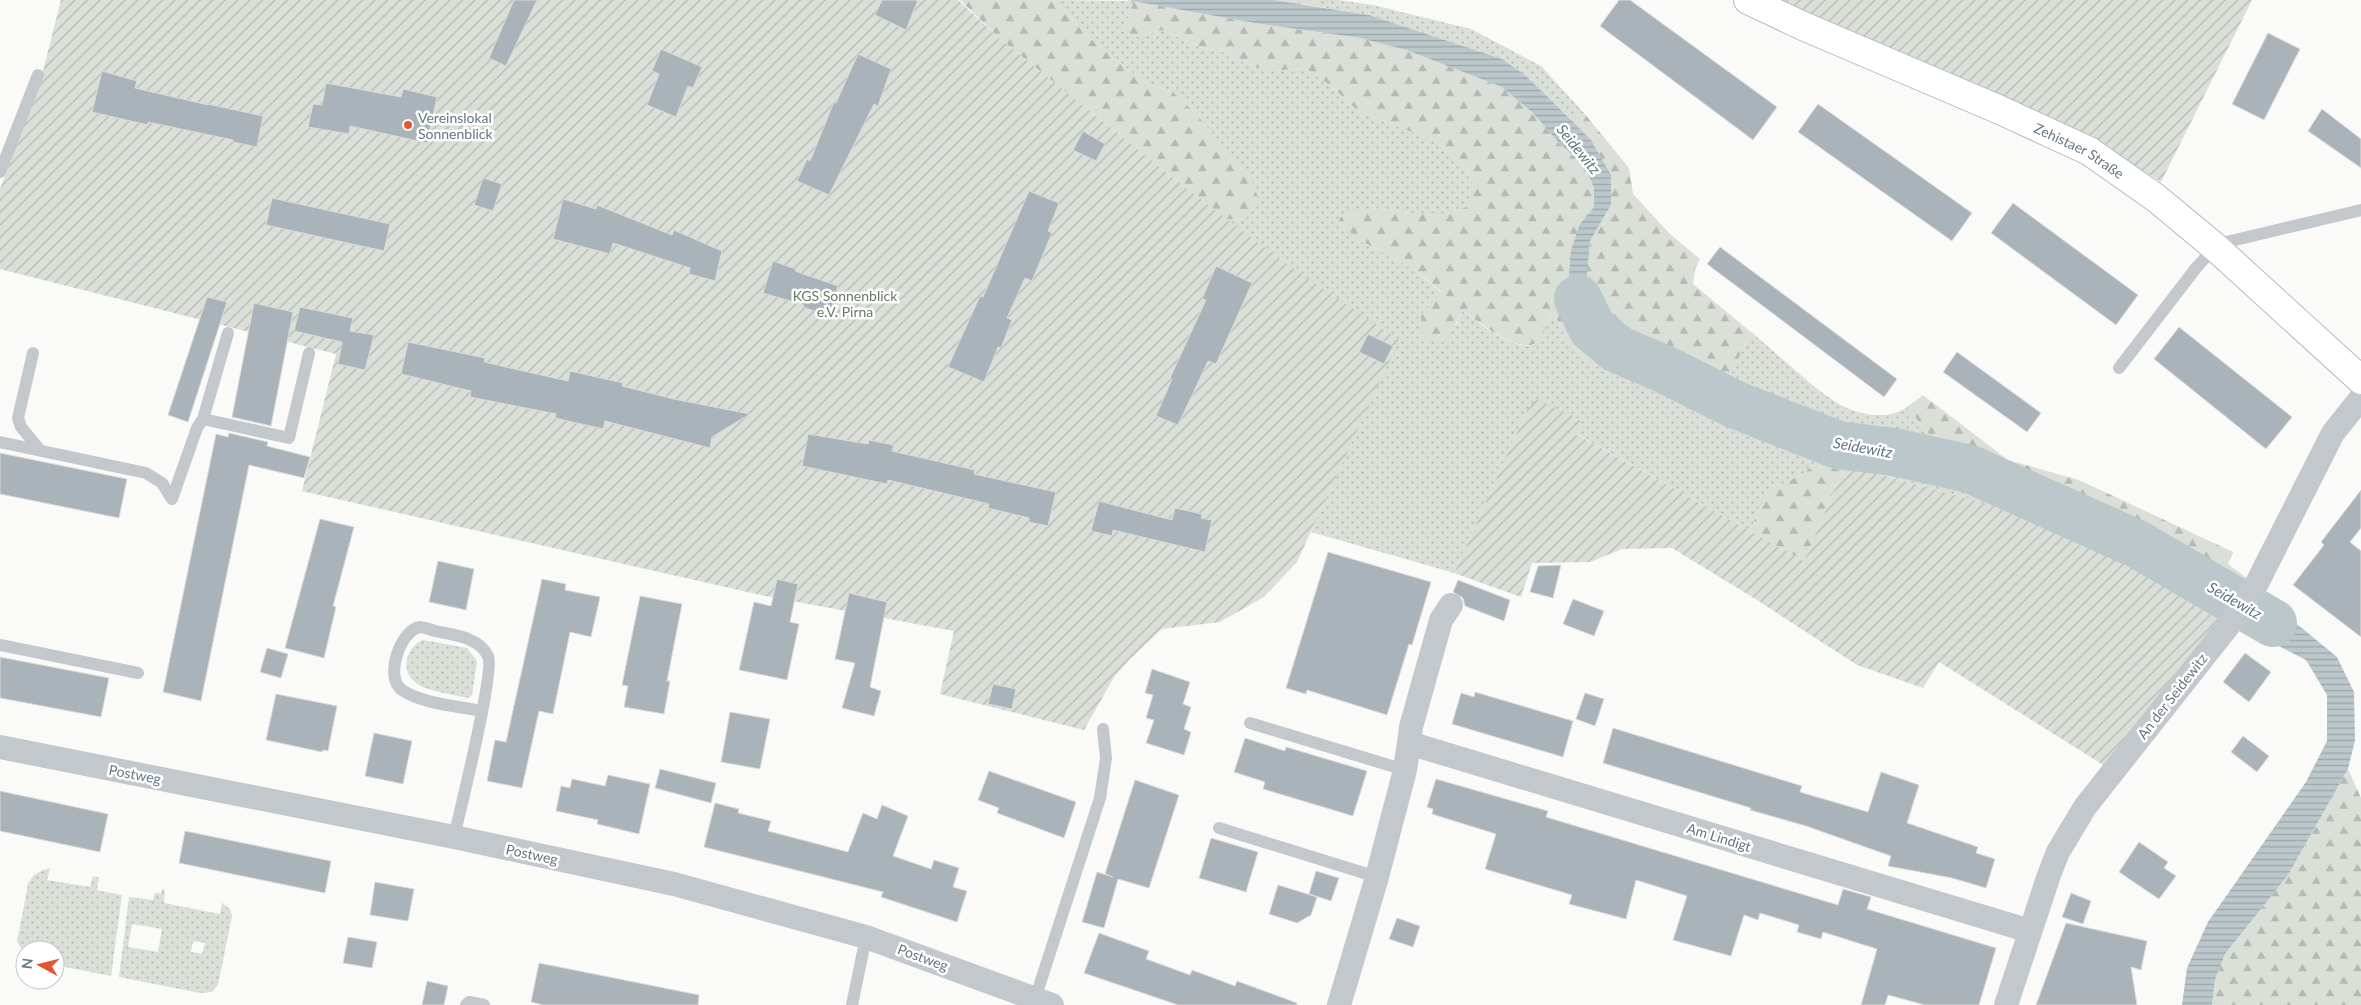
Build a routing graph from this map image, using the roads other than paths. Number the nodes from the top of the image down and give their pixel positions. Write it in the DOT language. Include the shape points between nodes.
graph roads {
  1 [pos="1748,0"];
  2 [pos="38,76"];
  3 [pos="0,172"];
  4 [pos="2361,210"];
  5 [pos="2214,247"];
  6 [pos="228,333"];
  7 [pos="33,353"];
  8 [pos="309,353"];
  9 [pos="2119,368"];
  10 [pos="2361,380"];
  11 [pos="2361,398"];
  12 [pos="203,419"];
  13 [pos="0,442"];
  14 [pos="40,450"];
  15 [pos="1451,605"];
  16 [pos="0,645"];
  17 [pos="138,674"];
  18 [pos="482,712"];
  19 [pos="1250,723"];
  20 [pos="1103,730"];
  21 [pos="1409,743"];
  22 [pos="0,747"];
  23 [pos="1405,770"];
  24 [pos="1219,828"];
  25 [pos="454,837"];
  26 [pos="1377,877"];
  27 [pos="2030,931"];
  28 [pos="866,937"];
  29 [pos="1044,1002"];
  30 [pos="466,1005"];
  31 [pos="484,1005"];
  32 [pos="852,1005"];
  33 [pos="1339,1005"];
  34 [pos="2006,1005"];
  1 -- 5 [label="main road, Zehistaer Straße" via="2089,151 2150,193"];
  2 -- 3 [label="lane"];
  4 -- 5 [label="lane" via="2251,235"];
  5 -- 9 [label="lane"];
  5 -- 10 [label="main road, Zehistaer Straße"];
  6 -- 12 [label="lane"];
  7 -- 14 [label="lane" via="18,418 21,427"];
  8 -- 12 [label="lane" via="289,438"];
  11 -- 27 [label="street, An der Seidewitz" via="2333,433 2256,584 2232,621 2085,807 2058,852"];
  12 -- 14 [label="lane" via="172,499 162,483 146,473"];
  13 -- 14 [label="lane"];
  15 -- 21 [label="street" via="1441,620"];
  16 -- 17 [label="lane"];
  18 -- 18 [label="lane" via="490,671 488,656 480,646 468,639 420,627 412,632 399,647 394,668 395,681 400,689 418,698"];
  18 -- 25 [label="lane"];
  19 -- 23 [label="lane"];
  20 -- 29 [label="lane" via="1106,758 1100,798"];
  21 -- 23 [label="street"];
  21 -- 27 [label="street, Am Lindigt"];
  22 -- 25 [label="street, Postweg"];
  23 -- 26 [label="street"];
  24 -- 26 [label="lane"];
  25 -- 28 [label="street, Postweg" via="674,884"];
  26 -- 33 [label="street"];
  27 -- 34 [label="street, An der Seidewitz"];
  28 -- 29 [label="street, Postweg"];
  28 -- 32 [label="lane"];
  30 -- 31 [label="lane" via="469,1002"];
}
